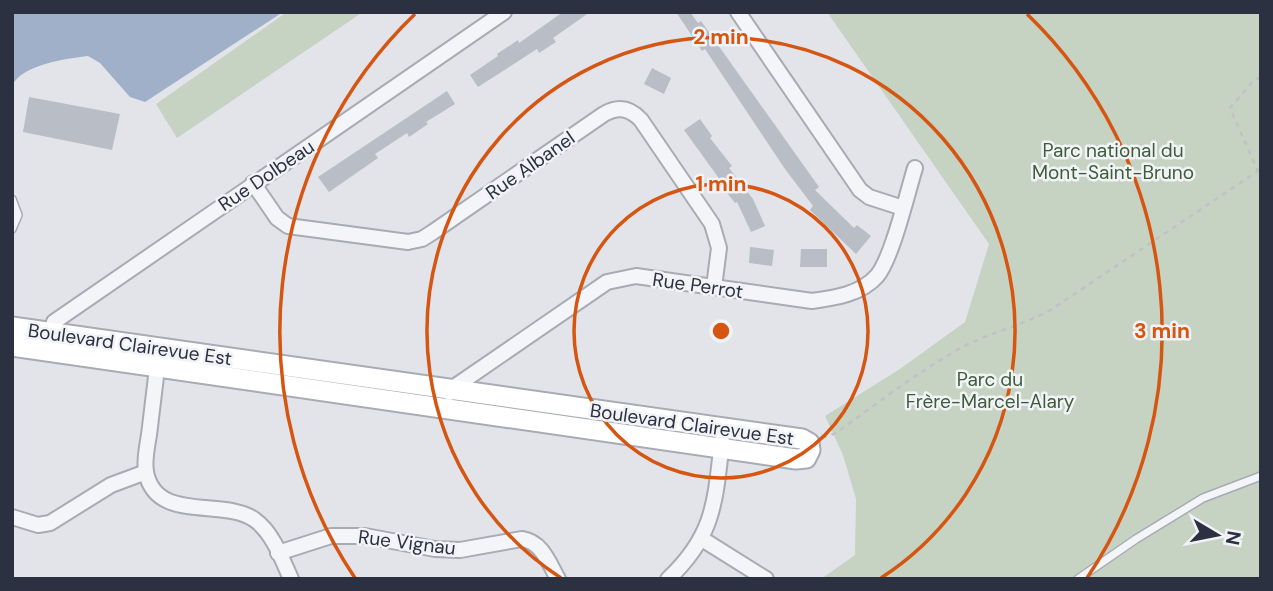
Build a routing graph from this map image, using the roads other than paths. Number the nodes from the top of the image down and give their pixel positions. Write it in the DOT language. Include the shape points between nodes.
graph roads {
  1 [pos="504,12"];
  2 [pos="738,12"];
  3 [pos="915,168"];
  4 [pos="253,183"];
  5 [pos="12,199"];
  6 [pos="903,208"];
  7 [pos="12,229"];
  8 [pos="714,287"];
  9 [pos="12,327"];
  10 [pos="49,342"];
  11 [pos="12,346"];
  12 [pos="159,358"];
  13 [pos="449,399"];
  14 [pos="722,439"];
  15 [pos="809,443"];
  16 [pos="146,472"];
  17 [pos="1261,476"];
  18 [pos="12,517"];
  19 [pos="702,540"];
  20 [pos="278,553"];
  21 [pos="292,579"];
  22 [pos="558,579"];
  23 [pos="668,579"];
  24 [pos="766,579"];
  25 [pos="1078,579"];
  1 -- 4 [label="street, Rue Dolbeau"];
  2 -- 6 [label="street" via="860,190"];
  3 -- 6 [label="street, Rue Perrot"];
  4 -- 8 [label="street, Rue Albanel" via="288,226 413,242 605,113 624,109 641,120 712,224 719,248"];
  4 -- 10 [label="street, Rue Dolbeau" via="54,322"];
  5 -- 7 [label="lane" via="18,215"];
  6 -- 8 [label="street, Rue Perrot" via="876,276 838,298 812,301"];
  8 -- 13 [label="street, Rue Perrot" via="636,276 607,282"];
  9 -- 10 [label="street, Boulevard Clairevue Est"];
  10 -- 11 [label="street, Boulevard Clairevue Est"];
  10 -- 12 [label="street, Boulevard Clairevue Est"];
  12 -- 13 [label="street, Boulevard Clairevue Est"];
  12 -- 16 [label="street"];
  13 -- 14 [label="street, Boulevard Clairevue Est"];
  14 -- 15 [label="street, Boulevard Clairevue Est" via="802,460 809,453"];
  14 -- 19 [label="street" via="712,512"];
  16 -- 18 [label="street" via="111,485 50,523 38,525"];
  16 -- 20 [label="street" via="153,489 169,502 250,517 265,529"];
  17 -- 25 [label="lane" via="1203,498"];
  19 -- 23 [label="street"];
  19 -- 24 [label="street"];
  20 -- 21 [label="street"];
  20 -- 22 [label="street, Rue Vignau" via="331,536 365,536 435,550 522,539 540,547"];
}
